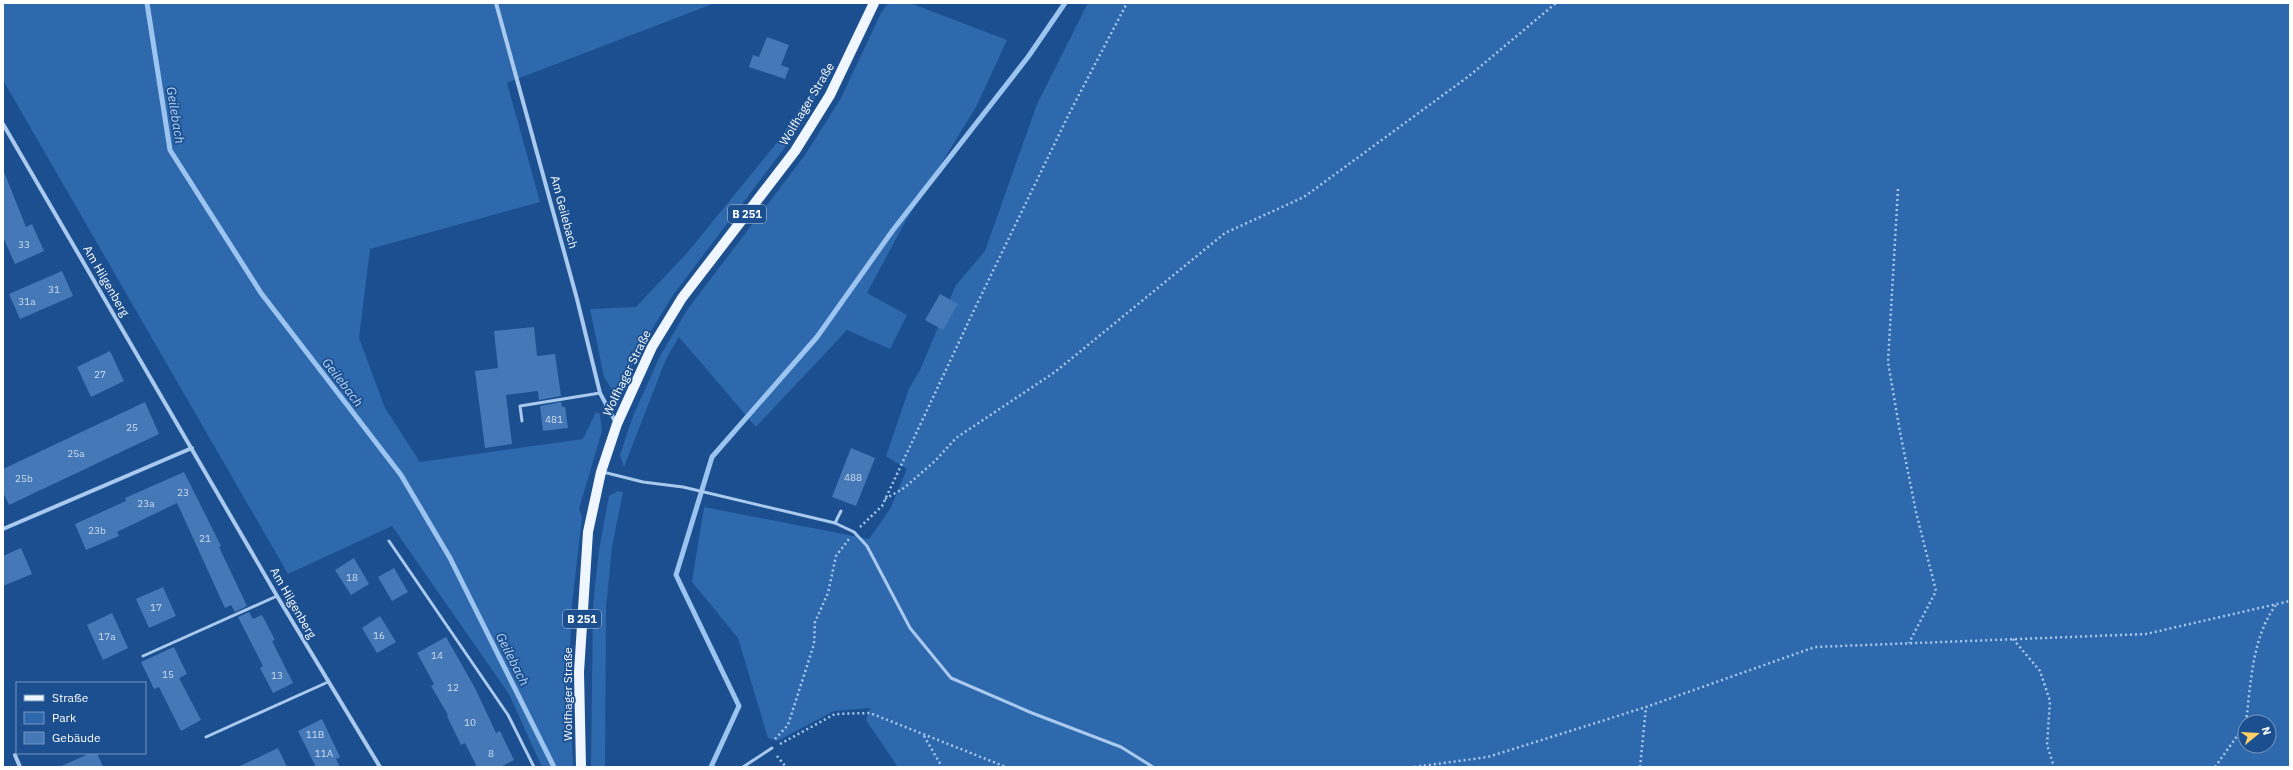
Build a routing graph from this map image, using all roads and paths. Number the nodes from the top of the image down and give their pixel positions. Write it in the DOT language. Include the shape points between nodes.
graph roads {
  1 [pos="496,3"];
  2 [pos="874,3"];
  3 [pos="1127,3"];
  4 [pos="1556,3"];
  5 [pos="3,124"];
  6 [pos="1898,189"];
  7 [pos="600,393"];
  8 [pos="522,421"];
  9 [pos="617,424"];
  10 [pos="192,448"];
  11 [pos="601,472"];
  12 [pos="884,500"];
  13 [pos="842,511"];
  14 [pos="835,524"];
  15 [pos="3,529"];
  16 [pos="854,532"];
  17 [pos="389,540"];
  18 [pos="277,596"];
  19 [pos="2290,601"];
  20 [pos="2276,604"];
  21 [pos="2013,639"];
  22 [pos="1909,643"];
  23 [pos="143,656"];
  24 [pos="328,682"];
  25 [pos="1646,707"];
  26 [pos="2247,714"];
  27 [pos="924,736"];
  28 [pos="206,737"];
  29 [pos="2237,737"];
  30 [pos="772,748"];
  31 [pos="15,755"];
  32 [pos="20,767"];
  33 [pos="380,767"];
  34 [pos="534,767"];
  35 [pos="581,767"];
  36 [pos="743,767"];
  37 [pos="786,767"];
  38 [pos="942,767"];
  39 [pos="1006,767"];
  40 [pos="1153,767"];
  41 [pos="1414,767"];
  42 [pos="1640,767"];
  43 [pos="2054,767"];
  44 [pos="2215,767"];
  1 -- 7 [label="street, Am Geilebach"];
  2 -- 9 [label="main road, Wolfhager Straße / B 251" via="830,95 795,151 682,298 652,347"];
  3 -- 12 [label="path" via="1038,179"];
  4 -- 12 [label="path" via="1469,76 1304,197 1225,233 1055,372 956,438 935,461 904,488"];
  5 -- 10 [label="street, Am Hilgenberg"];
  6 -- 22 [label="path" via="1888,362 1914,505 1936,591"];
  7 -- 8 [label="lane" via="520,406"];
  7 -- 9 [label="street, Am Geilebach"];
  9 -- 11 [label="main road, Wolfhager Straße / B 251"];
  10 -- 15 [label="street"];
  10 -- 18 [label="street, Am Hilgenberg"];
  11 -- 14 [label="lane" via="643,482 683,487"];
  11 -- 35 [label="main road, Wolfhager Straße / B 251" via="588,532 579,672"];
  12 -- 16 [label="path" via="882,506"];
  13 -- 14 [label="lane"];
  14 -- 16 [label="lane"];
  16 -- 30 [label="path" via="836,556 828,593 815,622 814,644 788,725 776,736"];
  16 -- 40 [label="lane" via="867,546 910,628 951,678 1121,747"];
  17 -- 34 [label="lane" via="508,715"];
  18 -- 23 [label="lane"];
  18 -- 24 [label="street, Am Hilgenberg"];
  19 -- 20 [label="path"];
  20 -- 21 [label="path" via="2146,634"];
  20 -- 26 [label="path" via="2266,617 2254,662"];
  21 -- 22 [label="path"];
  21 -- 43 [label="path" via="2040,671 2043,679 2050,701 2047,745"];
  22 -- 25 [label="path" via="1815,647"];
  24 -- 28 [label="lane"];
  24 -- 33 [label="street, Am Hilgenberg"];
  25 -- 41 [label="path" via="1488,757"];
  25 -- 42 [label="path"];
  27 -- 30 [label="path" via="870,713 835,714"];
  27 -- 38 [label="path"];
  27 -- 39 [label="path"];
  29 -- 44 [label="path"];
  30 -- 36 [label="lane"];
  30 -- 37 [label="path"];
  31 -- 32 [label="street"];
}
